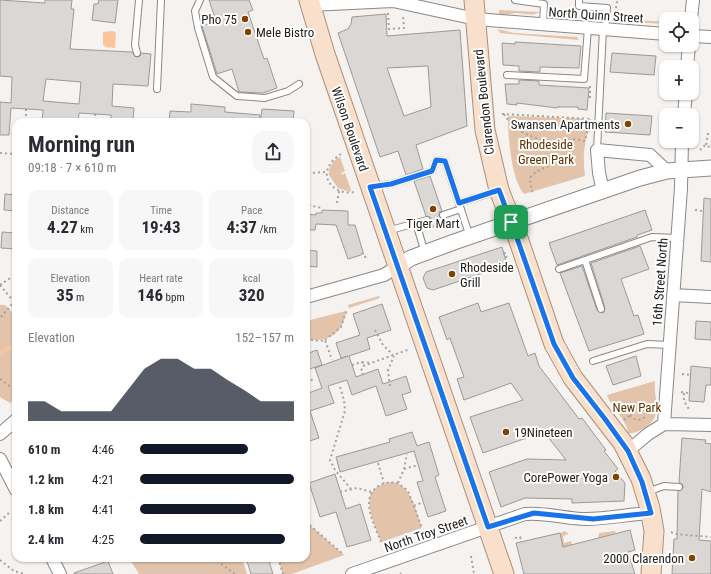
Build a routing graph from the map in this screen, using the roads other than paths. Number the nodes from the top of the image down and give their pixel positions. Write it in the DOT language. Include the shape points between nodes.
graph roads {
  1 [pos="139,0"];
  2 [pos="161,0"];
  3 [pos="200,0"];
  4 [pos="474,0"];
  5 [pos="515,0"];
  6 [pos="579,0"];
  7 [pos="693,0"];
  8 [pos="309,2"];
  9 [pos="389,4"];
  10 [pos="692,12"];
  11 [pos="476,19"];
  12 [pos="543,25"];
  13 [pos="588,28"];
  14 [pos="604,29"];
  15 [pos="659,33"];
  16 [pos="699,36"];
  17 [pos="711,37"];
  18 [pos="137,53"];
  19 [pos="507,75"];
  20 [pos="299,84"];
  21 [pos="156,89"];
  22 [pos="682,148"];
  23 [pos="597,150"];
  24 [pos="711,168"];
  25 [pos="682,169"];
  26 [pos="667,171"];
  27 [pos="362,189"];
  28 [pos="499,190"];
  29 [pos="603,191"];
  30 [pos="460,206"];
  31 [pos="443,214"];
  32 [pos="427,220"];
  33 [pos="511,222"];
  34 [pos="416,223"];
  35 [pos="386,232"];
  36 [pos="470,237"];
  37 [pos="677,238"];
  38 [pos="425,253"];
  39 [pos="585,260"];
  40 [pos="398,266"];
  41 [pos="559,269"];
  42 [pos="673,295"];
  43 [pos="310,296"];
  44 [pos="711,297"];
  45 [pos="601,309"];
  46 [pos="670,346"];
  47 [pos="593,361"];
  48 [pos="12,424"];
  49 [pos="664,424"];
  50 [pos="711,425"];
  51 [pos="0,434"];
  52 [pos="628,451"];
  53 [pos="0,459"];
  54 [pos="12,482"];
  55 [pos="679,487"];
  56 [pos="646,493"];
  57 [pos="651,513"];
  58 [pos="488,527"];
  59 [pos="54,562"];
  60 [pos="60,574"];
  61 [pos="352,574"];
  62 [pos="504,574"];
  63 [pos="651,574"];
  1 -- 18 [label="lane" via="135,45"];
  2 -- 21 [label="lane"];
  3 -- 20 [label="lane" via="196,11 198,28 213,77 237,96 265,98 288,91"];
  4 -- 11 [label="main road, Clarendon Boulevard"];
  5 -- 12 [label="lane" via="544,4"];
  6 -- 14 [label="lane" via="579,6 607,8"];
  7 -- 10 [label="street"];
  8 -- 9 [label="street, North Quinn Street"];
  8 -- 27 [label="main road, Wilson Boulevard"];
  9 -- 11 [label="street, North Quinn Street"];
  11 -- 12 [label="street, North Quinn Street"];
  11 -- 28 [label="main road, Clarendon Boulevard" via="485,130"];
  12 -- 13 [label="street, North Quinn Street"];
  13 -- 14 [label="street, North Quinn Street"];
  13 -- 19 [label="lane" via="584,79"];
  14 -- 15 [label="street, North Quinn Street"];
  14 -- 23 [label="lane"];
  16 -- 17 [label="street"];
  22 -- 25 [label="street, 16th Street North"];
  23 -- 26 [label="street" via="650,156"];
  23 -- 29 [label="street"];
  24 -- 25 [label="street"];
  25 -- 26 [label="street"];
  25 -- 37 [label="street, 16th Street North"];
  26 -- 29 [label="street"];
  27 -- 30 [label="lane" via="391,184 432,171 436,160 445,161"];
  27 -- 35 [label="main road, Wilson Boulevard"];
  28 -- 30 [label="lane"];
  28 -- 33 [label="main road, Clarendon Boulevard"];
  29 -- 33 [label="street"];
  30 -- 31 [label="lane"];
  30 -- 36 [label="lane"];
  32 -- 34 [label="lane"];
  33 -- 36 [label="street"];
  33 -- 52 [label="main road, Clarendon Boulevard" via="546,324 564,364"];
  34 -- 35 [label="lane"];
  34 -- 38 [label="lane"];
  35 -- 40 [label="main road, Wilson Boulevard"];
  36 -- 38 [label="street"];
  37 -- 39 [label="lane" via="652,237"];
  37 -- 42 [label="street, 16th Street North"];
  38 -- 40 [label="street"];
  39 -- 41 [label="lane"];
  39 -- 45 [label="lane"];
  40 -- 43 [label="street" via="384,275"];
  40 -- 58 [label="main road, Wilson Boulevard"];
  42 -- 44 [label="street"];
  42 -- 46 [label="street, 16th Street North"];
  46 -- 47 [label="lane" via="648,344"];
  46 -- 49 [label="street, 16th Street North"];
  48 -- 51 [label="street"];
  49 -- 50 [label="street"];
  49 -- 52 [label="street"];
  52 -- 56 [label="main road, Clarendon Boulevard"];
  53 -- 54 [label="street"];
  55 -- 56 [label="lane" via="664,486"];
  56 -- 57 [label="main road, Clarendon Boulevard"];
  57 -- 58 [label="street, North Troy Street" via="593,519 534,513"];
  57 -- 63 [label="main road, Clarendon Boulevard" via="654,536"];
  58 -- 61 [label="street, North Troy Street"];
  58 -- 62 [label="main road, Wilson Boulevard"];
  59 -- 60 [label="street"];
}
